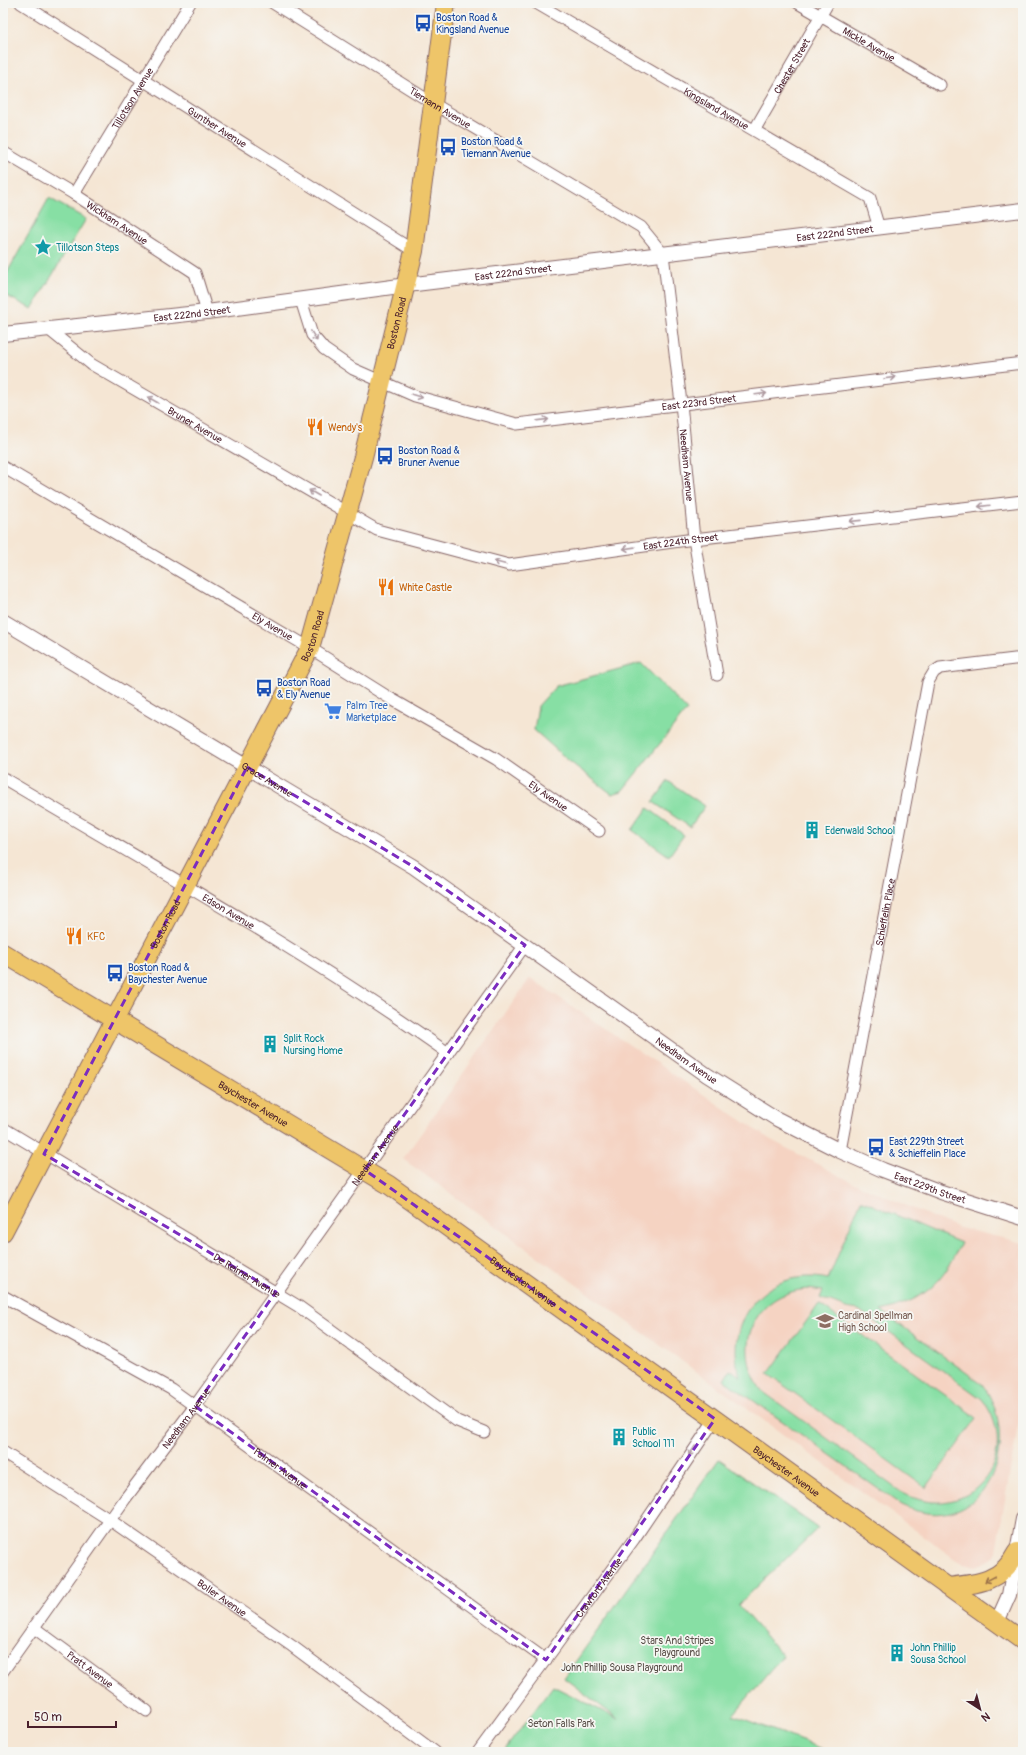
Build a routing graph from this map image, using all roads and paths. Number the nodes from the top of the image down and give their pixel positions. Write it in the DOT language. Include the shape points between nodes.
graph roads {
  1 [pos="21,3"];
  2 [pos="190,3"];
  3 [pos="273,3"];
  4 [pos="446,3"];
  5 [pos="536,3"];
  6 [pos="798,3"];
  7 [pos="828,3"];
  8 [pos="820,16"];
  9 [pos="143,80"];
  10 [pos="940,85"];
  11 [pos="434,104"];
  12 [pos="754,129"];
  13 [pos="3,152"];
  14 [pos="74,194"];
  15 [pos="1022,210"];
  16 [pos="879,228"];
  17 [pos="414,251"];
  18 [pos="663,254"];
  19 [pos="407,285"];
  20 [pos="301,300"];
  21 [pos="207,312"];
  22 [pos="48,329"];
  23 [pos="3,334"];
  24 [pos="1023,363"];
  25 [pos="381,381"];
  26 [pos="681,403"];
  27 [pos="3,467"];
  28 [pos="1023,501"];
  29 [pos="347,513"];
  30 [pos="694,539"];
  31 [pos="3,621"];
  32 [pos="310,648"];
  33 [pos="1023,658"];
  34 [pos="717,675"];
  35 [pos="247,767"];
  36 [pos="3,778"];
  37 [pos="599,831"];
  38 [pos="184,886"];
  39 [pos="525,946"];
  40 [pos="3,953"];
  41 [pos="113,1020"];
  42 [pos="448,1053"];
  43 [pos="3,1128"];
  44 [pos="840,1152"];
  45 [pos="44,1154"];
  46 [pos="364,1170"];
  47 [pos="1023,1218"];
  48 [pos="3,1232"];
  49 [pos="276,1292"];
  50 [pos="3,1296"];
  51 [pos="195,1406"];
  52 [pos="715,1419"];
  53 [pos="484,1432"];
  54 [pos="3,1452"];
  55 [pos="1023,1519"];
  56 [pos="110,1520"];
  57 [pos="1017,1552"];
  58 [pos="947,1587"];
  59 [pos="997,1622"];
  60 [pos="33,1627"];
  61 [pos="1023,1641"];
  62 [pos="546,1660"];
  63 [pos="3,1671"];
  64 [pos="148,1711"];
  65 [pos="435,1752"];
  66 [pos="478,1752"];
  1 -- 9 [label="street, Gunther Avenue"];
  2 -- 9 [label="street, Tillotson Avenue"];
  3 -- 11 [label="street, Tiemann Avenue"];
  4 -- 11 [label="main road, Boston Road"];
  5 -- 12 [label="street, Kingsland Avenue"];
  6 -- 8 [label="street, Mickle Avenue"];
  7 -- 8 [label="street, Chester Street"];
  8 -- 10 [label="street, Mickle Avenue"];
  8 -- 12 [label="street, Chester Street"];
  9 -- 14 [label="street, Tillotson Avenue"];
  9 -- 17 [label="street, Gunther Avenue"];
  11 -- 17 [label="main road, Boston Road"];
  11 -- 18 [label="street, Tiemann Avenue" via="641,227"];
  12 -- 16 [label="street, Kingsland Avenue" via="870,198"];
  13 -- 14 [label="street, Wickham Avenue"];
  14 -- 21 [label="street, Wickham Avenue" via="195,273"];
  15 -- 16 [label="street, East 222nd Street"];
  16 -- 18 [label="street, East 222nd Street"];
  17 -- 19 [label="main road, Boston Road"];
  18 -- 19 [label="street, East 222nd Street"];
  18 -- 26 [label="street, Needham Avenue"];
  19 -- 20 [label="street, East 222nd Street"];
  19 -- 25 [label="main road, Boston Road"];
  20 -- 21 [label="street, East 222nd Street"];
  20 -- 25 [label="street, one-way" via="312,335 324,350 353,369"];
  21 -- 22 [label="street, East 222nd Street"];
  22 -- 23 [label="street, East 222nd Street"];
  29 -- 22 [label="street, Bruner Avenue, one-way" via="91,364"];
  26 -- 24 [label="street, East 223rd Street, one-way"];
  25 -- 26 [label="street, East 223rd Street, one-way" via="415,396 517,424"];
  25 -- 29 [label="main road, Boston Road"];
  26 -- 30 [label="street, Needham Avenue"];
  27 -- 32 [label="street, Ely Avenue"];
  28 -- 30 [label="street, East 224th Street, one-way"];
  30 -- 29 [label="street, East 224th Street, one-way" via="509,565 377,530"];
  29 -- 32 [label="main road, Boston Road"];
  30 -- 34 [label="street, Needham Avenue"];
  31 -- 35 [label="street, Grace Avenue"];
  32 -- 35 [label="main road, Boston Road"];
  32 -- 37 [label="street, Ely Avenue" via="388,697 496,759"];
  33 -- 44 [label="street, Schieffelin Place" via="946,667 936,670 928,682"];
  35 -- 38 [label="main road, Boston Road"];
  35 -- 39 [label="street, Grace Avenue" via="414,867"];
  36 -- 38 [label="street, Edson Avenue"];
  38 -- 41 [label="main road, Boston Road"];
  38 -- 42 [label="street, Edson Avenue" via="398,1017"];
  39 -- 42 [label="street, Needham Avenue"];
  39 -- 44 [label="street, Needham Avenue" via="726,1088"];
  40 -- 41 [label="main road, Baychester Avenue"];
  41 -- 45 [label="main road, Boston Road"];
  41 -- 46 [label="main road, Baychester Avenue"];
  42 -- 46 [label="street, Needham Avenue"];
  43 -- 45 [label="street, De Reimer Avenue"];
  44 -- 47 [label="street, East 229th Street" via="940,1192"];
  45 -- 48 [label="main road, Boston Road"];
  45 -- 49 [label="street, De Reimer Avenue"];
  46 -- 49 [label="street, Needham Avenue"];
  46 -- 52 [label="main road, Baychester Avenue" via="389,1185"];
  49 -- 51 [label="street, Needham Avenue"];
  49 -- 53 [label="street, De Reimer Avenue" via="456,1421"];
  50 -- 51 [label="street, Palmer Avenue" via="171,1389"];
  51 -- 56 [label="street, Needham Avenue"];
  51 -- 62 [label="street, Palmer Avenue"];
  52 -- 58 [label="main road, Baychester Avenue"];
  52 -- 62 [label="street, Crawford Avenue, one-way" via="644,1524"];
  54 -- 56 [label="street, Boller Avenue"];
  55 -- 57 [label="street"];
  56 -- 60 [label="street, Needham Avenue"];
  56 -- 65 [label="street, Boller Avenue" via="292,1646"];
  57 -- 58 [label="main road, one-way" via="1002,1571 987,1581"];
  57 -- 59 [label="street" via="1007,1600"];
  58 -- 59 [label="main road, Baychester Avenue"];
  59 -- 61 [label="main road, Baychester Avenue"];
  60 -- 63 [label="street, Needham Avenue"];
  60 -- 64 [label="street, Pratt Avenue"];
  62 -- 66 [label="street, Crawford Avenue"];
}
